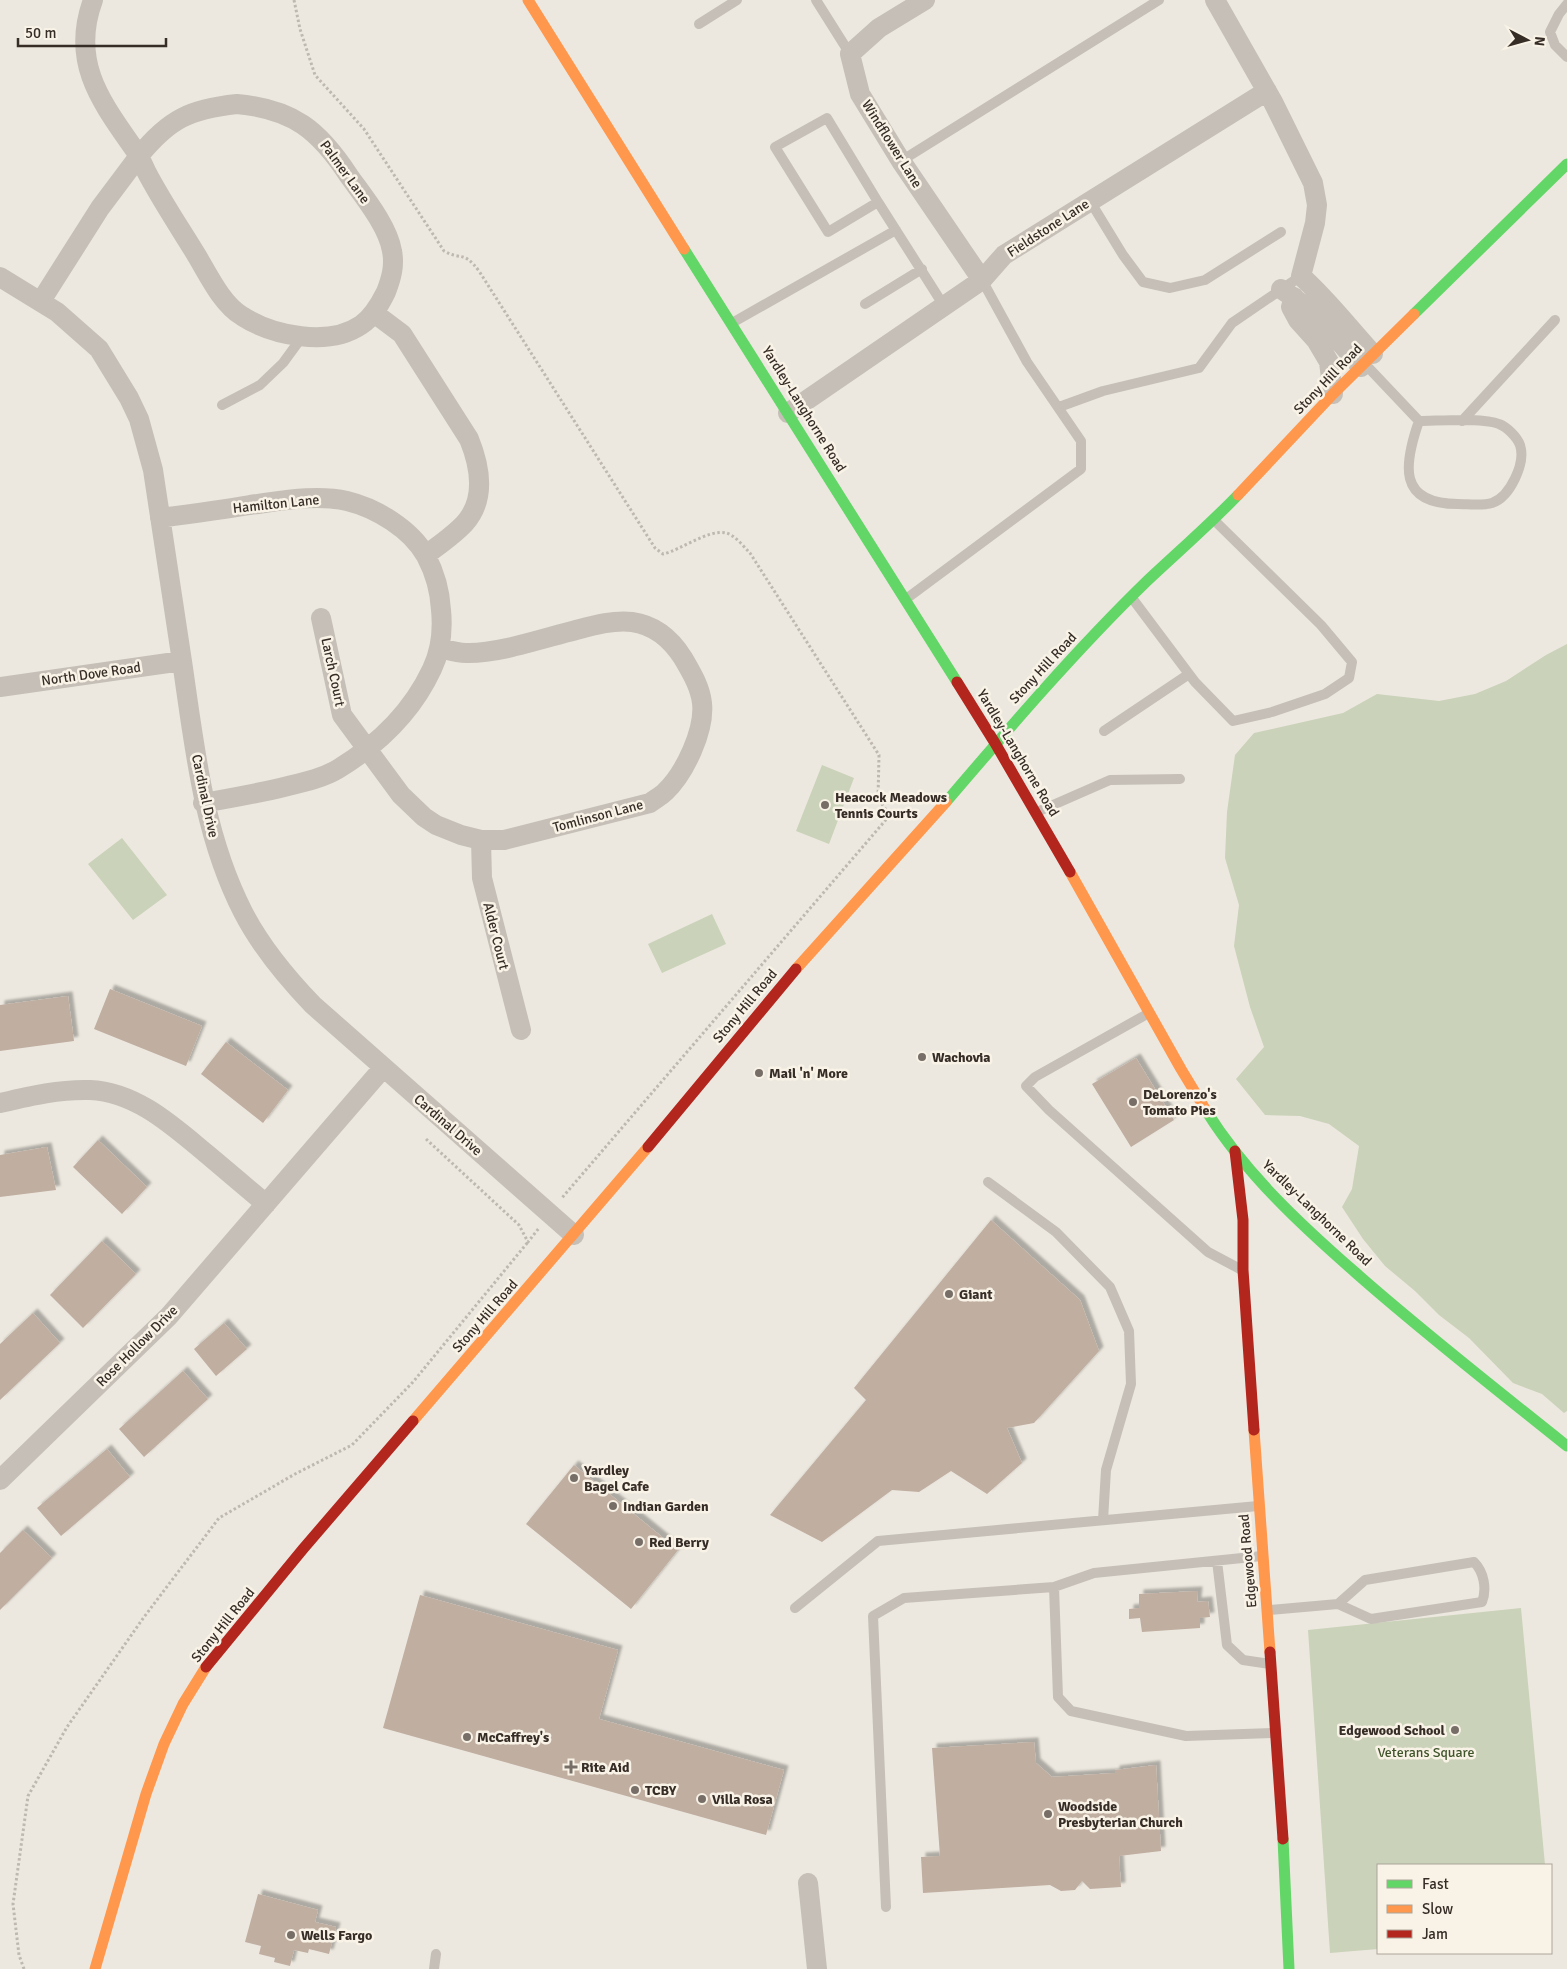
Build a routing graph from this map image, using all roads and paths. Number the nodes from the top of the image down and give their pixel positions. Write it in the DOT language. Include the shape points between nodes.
graph roads {
  1 [pos="93,0"];
  2 [pos="294,0"];
  3 [pos="528,0"];
  4 [pos="737,0"];
  5 [pos="816,0"];
  6 [pos="925,0"];
  7 [pos="1159,0"];
  8 [pos="1215,0"];
  9 [pos="1567,4"];
  10 [pos="698,24"];
  11 [pos="850,54"];
  12 [pos="1567,57"];
  13 [pos="1267,91"];
  14 [pos="139,156"];
  15 [pos="901,161"];
  16 [pos="1567,164"];
  17 [pos="1090,201"];
  18 [pos="878,202"];
  19 [pos="896,230"];
  20 [pos="1281,232"];
  21 [pos="922,270"];
  22 [pos="1301,276"];
  23 [pos="0,277"];
  24 [pos="982,280"];
  25 [pos="1288,293"];
  26 [pos="41,301"];
  27 [pos="865,304"];
  28 [pos="944,306"];
  29 [pos="374,313"];
  30 [pos="1555,320"];
  31 [pos="732,324"];
  32 [pos="302,337"];
  33 [pos="1366,362"];
  34 [pos="1333,394"];
  35 [pos="222,405"];
  36 [pos="1058,407"];
  37 [pos="788,413"];
  38 [pos="1419,420"];
  39 [pos="1462,421"];
  40 [pos="160,518"];
  41 [pos="1214,520"];
  42 [pos="426,555"];
  43 [pos="1131,598"];
  44 [pos="906,599"];
  45 [pos="321,618"];
  46 [pos="440,648"];
  47 [pos="182,661"];
  48 [pos="1189,674"];
  49 [pos="0,687"];
  50 [pos="1104,731"];
  51 [pos="995,743"];
  52 [pos="366,750"];
  53 [pos="1180,779"];
  54 [pos="204,803"];
  55 [pos="1036,812"];
  56 [pos="481,840"];
  57 [pos="1149,1013"];
  58 [pos="521,1030"];
  59 [pos="383,1068"];
  60 [pos="0,1103"];
  61 [pos="426,1139"];
  62 [pos="1235,1152"];
  63 [pos="988,1182"];
  64 [pos="266,1204"];
  65 [pos="550,1214"];
  66 [pos="574,1235"];
  67 [pos="528,1242"];
  68 [pos="1243,1270"];
  69 [pos="1567,1446"];
  70 [pos="0,1480"];
  71 [pos="1259,1506"];
  72 [pos="1103,1520"];
  73 [pos="1263,1556"];
  74 [pos="1217,1561"];
  75 [pos="1054,1588"];
  76 [pos="1338,1604"];
  77 [pos="795,1608"];
  78 [pos="1268,1610"];
  79 [pos="1270,1664"];
  80 [pos="1276,1733"];
  81 [pos="808,1883"];
  82 [pos="886,1907"];
  83 [pos="436,1954"];
  84 [pos="24,1969"];
  85 [pos="95,1969"];
  86 [pos="434,1969"];
  87 [pos="817,1969"];
  88 [pos="1288,1969"];
  1 -- 14 [label="street" via="83,40 85,57 108,110"];
  2 -- 65 [label="path" via="315,76 364,129 444,251 471,261 655,548 663,554 672,552 713,534 727,533 737,539 750,553 879,755 878,799 890,815"];
  3 -- 31 [label="street, Yardley-Langhorne Road"];
  4 -- 10 [label="lane"];
  5 -- 11 [label="lane"];
  6 -- 11 [label="street" via="879,28"];
  7 -- 15 [label="lane"];
  8 -- 13 [label="street"];
  9 -- 12 [label="lane" via="1550,32 1555,45"];
  11 -- 15 [label="street, Windflower Lane" via="860,94"];
  13 -- 17 [label="street, Fieldstone Lane"];
  13 -- 22 [label="street" via="1312,183 1317,205"];
  14 -- 26 [label="street, Palmer Lane" via="100,208"];
  14 -- 29 [label="street, Palmer Lane" via="174,122 192,112 211,107 257,106 282,113 303,124 340,162 390,241 392,274"];
  14 -- 32 [label="street, Palmer Lane" via="222,296 240,316 276,331"];
  15 -- 24 [label="street, Windflower Lane"];
  16 -- 33 [label="street, Stony Hill Road"];
  17 -- 20 [label="lane" via="1144,282 1170,288 1205,280"];
  17 -- 24 [label="street, Fieldstone Lane" via="1004,255"];
  18 -- 18 [label="lane" via="827,118 775,147 828,232"];
  18 -- 19 [label="lane"];
  19 -- 21 [label="lane"];
  19 -- 31 [label="lane"];
  21 -- 27 [label="lane"];
  21 -- 28 [label="lane"];
  22 -- 25 [label="lane"];
  22 -- 33 [label="street" via="1323,296 1339,317"];
  23 -- 26 [label="street, Cardinal Drive"];
  24 -- 28 [label="street, Fieldstone Lane"];
  24 -- 36 [label="lane" via="1027,362"];
  25 -- 33 [label="street"];
  25 -- 34 [label="street" via="1298,320 1316,340 1329,362"];
  25 -- 36 [label="lane" via="1232,323 1198,368"];
  26 -- 40 [label="street, Cardinal Drive" via="99,349 129,398 147,444"];
  28 -- 37 [label="street, Fieldstone Lane"];
  29 -- 32 [label="street, Palmer Lane" via="363,324 346,332"];
  29 -- 42 [label="street" via="402,334 469,439 476,456 480,475 478,496 466,521"];
  30 -- 39 [label="lane"];
  31 -- 37 [label="street, Yardley-Langhorne Road"];
  32 -- 35 [label="lane" via="283,363 260,385"];
  33 -- 34 [label="street, Stony Hill Road"];
  33 -- 38 [label="lane"];
  34 -- 41 [label="street, Stony Hill Road"];
  36 -- 44 [label="lane" via="1081,441 1081,469"];
  37 -- 44 [label="street, Yardley-Langhorne Road"];
  38 -- 39 [label="lane"];
  38 -- 39 [label="lane" via="1409,452 1414,488 1431,501 1441,504 1491,504 1508,492 1520,463 1520,445 1509,430 1498,423"];
  40 -- 42 [label="street, Hamilton Lane" via="275,502 337,499 375,511 391,521"];
  40 -- 47 [label="street, Cardinal Drive"];
  41 -- 43 [label="street, Stony Hill Road"];
  41 -- 48 [label="lane" via="1321,625 1352,662 1349,678 1325,694 1233,721"];
  42 -- 46 [label="street, Hamilton Lane" via="440,597"];
  43 -- 48 [label="lane"];
  43 -- 51 [label="street, Stony Hill Road" via="1030,702"];
  44 -- 51 [label="street, Yardley-Langhorne Road"];
  45 -- 52 [label="street, Larch Court" via="342,714"];
  46 -- 52 [label="street, Hamilton Lane" via="413,702 398,722"];
  46 -- 56 [label="street, Tomlinson Lane" via="464,653 485,652 605,623 634,623 651,628 678,650 697,684 702,703 700,726 687,762 665,792 650,803 504,840"];
  47 -- 49 [label="street, North Dove Road"];
  47 -- 54 [label="street, Cardinal Drive"];
  48 -- 50 [label="lane"];
  51 -- 55 [label="street, Yardley-Langhorne Road"];
  51 -- 66 [label="street, Stony Hill Road" via="938,812 743,1031"];
  52 -- 54 [label="street, Hamilton Lane" via="337,770 311,780"];
  52 -- 56 [label="street, Tomlinson Lane" via="401,796 424,817 436,825"];
  53 -- 55 [label="lane" via="1110,780"];
  54 -- 59 [label="street, Cardinal Drive" via="222,866 259,940 313,1005"];
  55 -- 57 [label="street, Yardley-Langhorne Road"];
  56 -- 58 [label="street, Alder Court" via="482,878"];
  57 -- 62 [label="street, Yardley-Langhorne Road"];
  57 -- 68 [label="lane" via="1026,1086 1208,1252"];
  59 -- 64 [label="street, Rose Hollow Drive"];
  59 -- 65 [label="street, Cardinal Drive"];
  60 -- 64 [label="street" via="55,1091 92,1090 116,1095 171,1124"];
  61 -- 67 [label="path" via="519,1225"];
  62 -- 68 [label="street, Edgewood Road" via="1243,1220"];
  62 -- 69 [label="street, Yardley-Langhorne Road" via="1323,1244"];
  63 -- 72 [label="lane" via="1056,1232 1110,1286 1129,1331 1131,1384 1106,1470"];
  64 -- 70 [label="street, Rose Hollow Drive" via="169,1316"];
  65 -- 66 [label="street, Cardinal Drive"];
  65 -- 67 [label="path"];
  66 -- 85 [label="street, Stony Hill Road" via="206,1667 164,1744 132,1839"];
  67 -- 84 [label="path" via="413,1382 352,1445 219,1518 67,1727 28,1796 13,1904 19,1955"];
  68 -- 71 [label="street, Edgewood Road"];
  71 -- 72 [label="lane"];
  71 -- 73 [label="street, Edgewood Road"];
  72 -- 77 [label="lane" via="878,1541"];
  73 -- 74 [label="lane"];
  73 -- 78 [label="street, Edgewood Road"];
  74 -- 75 [label="lane" via="1094,1573"];
  74 -- 79 [label="lane" via="1227,1645 1244,1660"];
  75 -- 80 [label="lane" via="1058,1697 1071,1711 1186,1736"];
  75 -- 82 [label="lane" via="904,1598 873,1616"];
  76 -- 76 [label="lane" via="1365,1580 1474,1562 1481,1568 1485,1593 1482,1602 1371,1619"];
  76 -- 78 [label="lane"];
  78 -- 79 [label="street, Edgewood Road"];
  79 -- 80 [label="street, Edgewood Road"];
  80 -- 88 [label="street, Edgewood Road"];
  81 -- 87 [label="street"];
  83 -- 86 [label="lane"];
}
